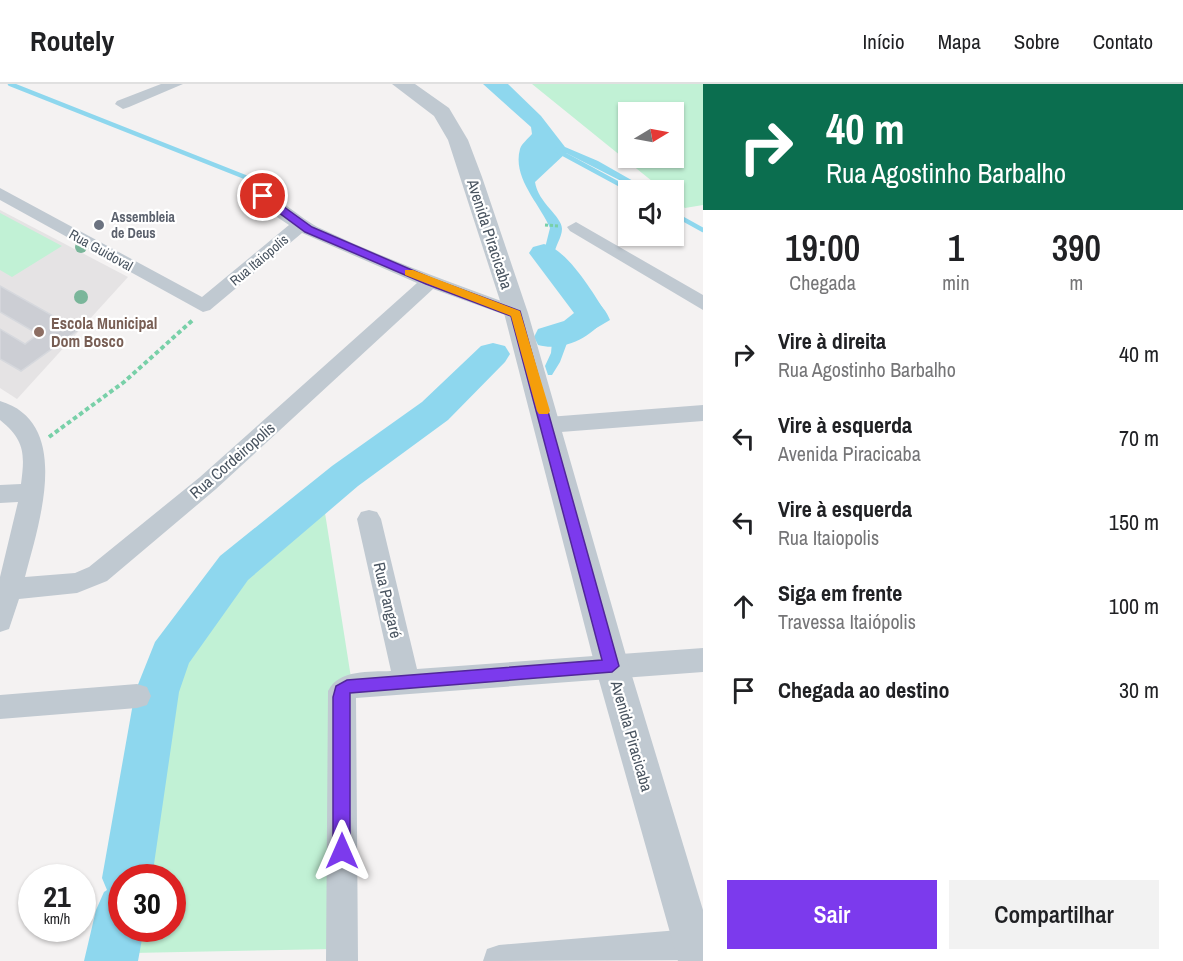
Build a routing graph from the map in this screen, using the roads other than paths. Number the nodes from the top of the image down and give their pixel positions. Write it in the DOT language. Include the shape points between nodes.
graph roads {
  1 [pos="175,84"];
  2 [pos="402,84"];
  3 [pos="123,104"];
  4 [pos="247,189"];
  5 [pos="0,193"];
  6 [pos="301,224"];
  7 [pos="576,227"];
  8 [pos="430,282"];
  9 [pos="703,304"];
  10 [pos="203,306"];
  11 [pos="516,314"];
  12 [pos="0,409"];
  13 [pos="703,413"];
  14 [pos="548,425"];
  15 [pos="31,492"];
  16 [pos="0,494"];
  17 [pos="369,519"];
  18 [pos="10,589"];
  19 [pos="0,621"];
  20 [pos="703,660"];
  21 [pos="612,666"];
  22 [pos="407,682"];
  23 [pos="137,696"];
  24 [pos="0,708"];
  25 [pos="698,950"];
  26 [pos="342,961"];
  27 [pos="499,961"];
  1 -- 3 [label="street"];
  2 -- 11 [label="street, Avenida Piracicaba" via="442,112 458,140"];
  4 -- 6 [label="street"];
  5 -- 10 [label="street, Rua Guidoval"];
  6 -- 8 [label="street, Rua Itaiopolis"];
  6 -- 10 [label="street, Rua Itaiopolis"];
  7 -- 9 [label="street"];
  8 -- 11 [label="street, Rua Itaiopolis"];
  8 -- 18 [label="street, Rua Cordeiropolis" via="208,483 98,574 77,583"];
  11 -- 14 [label="street, Avenida Piracicaba"];
  12 -- 15 [label="street" via="22,427 33,447"];
  13 -- 14 [label="street"];
  14 -- 21 [label="street, Avenida Piracicaba"];
  15 -- 16 [label="street"];
  15 -- 18 [label="street"];
  17 -- 22 [label="street, Rua Pangaré"];
  18 -- 19 [label="street"];
  20 -- 21 [label="street"];
  21 -- 22 [label="street"];
  21 -- 25 [label="street, Avenida Piracicaba"];
  22 -- 26 [label="street" via="347,687 340,697"];
  23 -- 24 [label="street"];
  25 -- 27 [label="street"];
}
